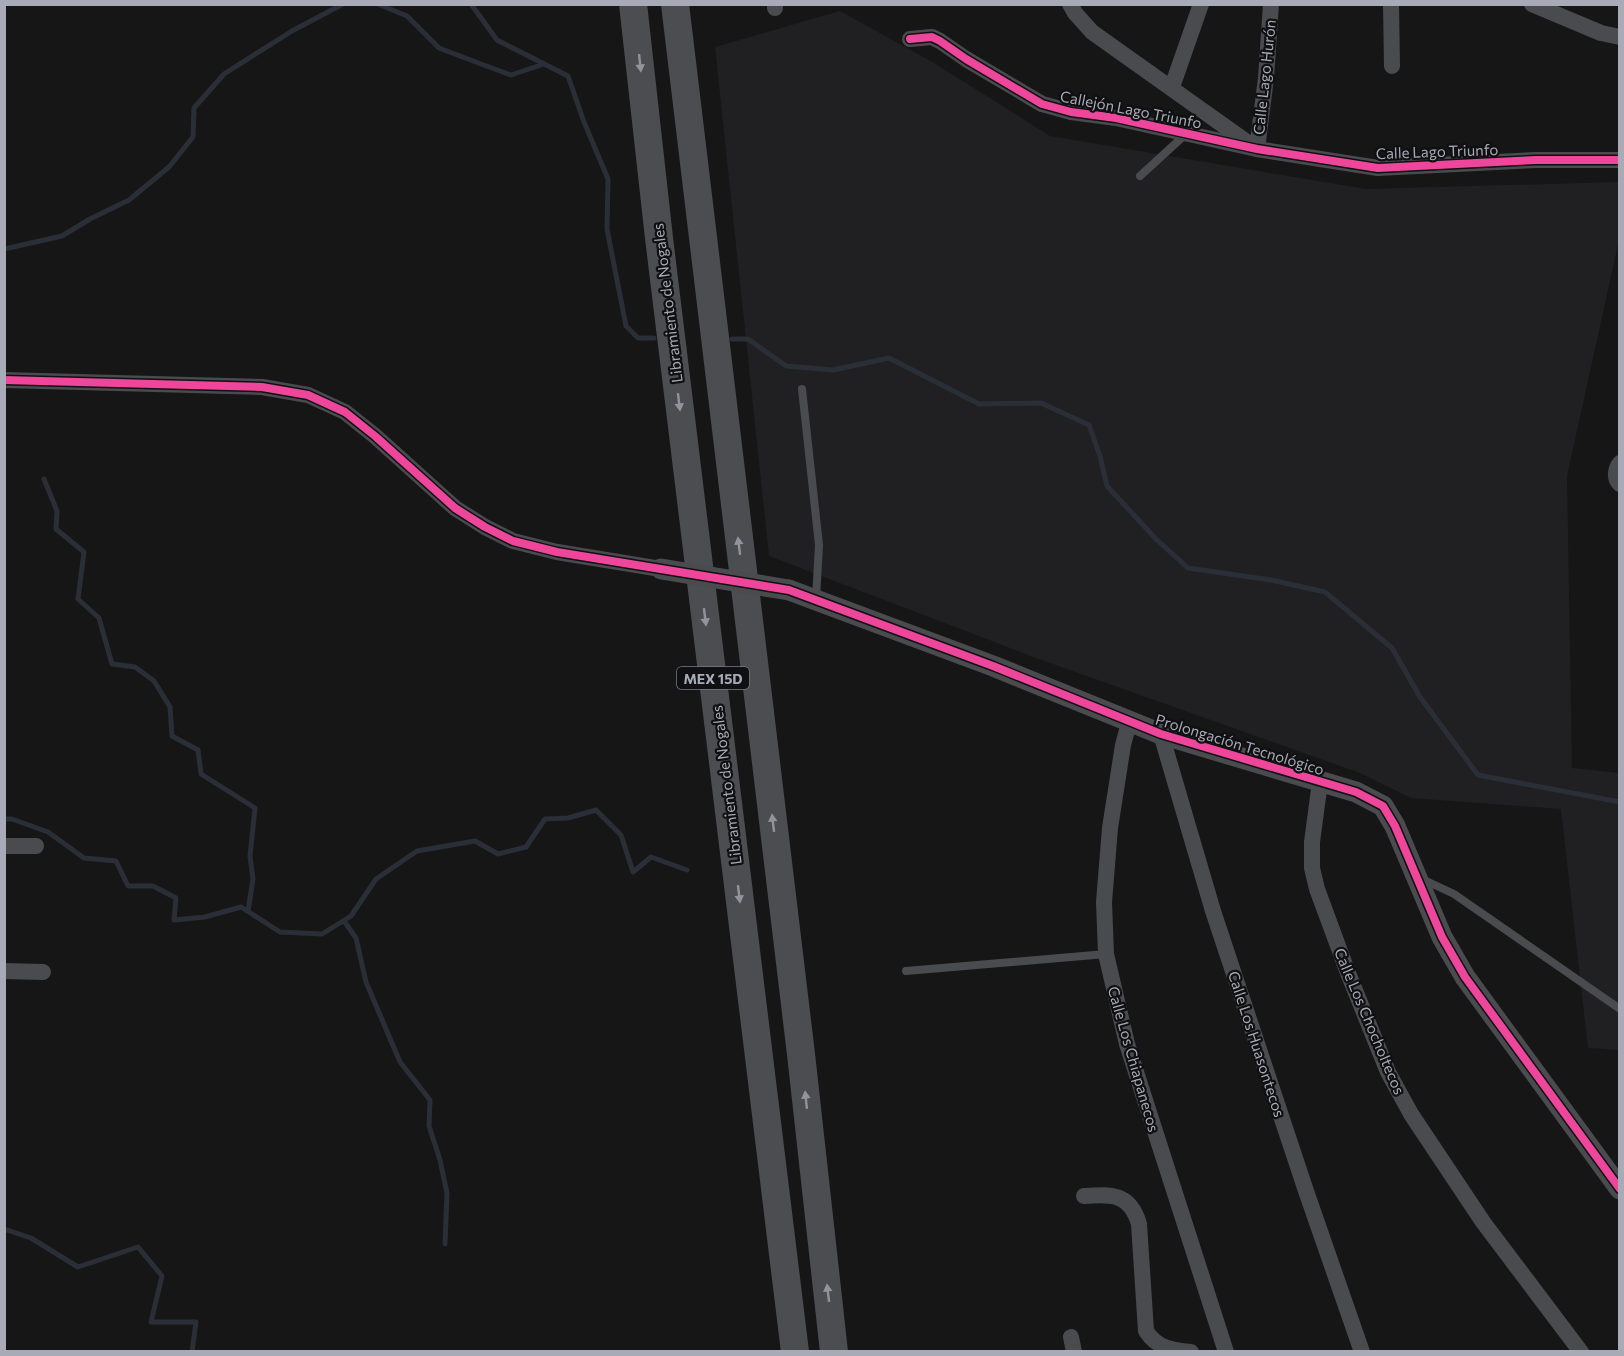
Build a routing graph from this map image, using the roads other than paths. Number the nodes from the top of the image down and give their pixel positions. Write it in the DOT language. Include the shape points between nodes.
graph roads {
  1 [pos="633,4"];
  2 [pos="675,4"];
  3 [pos="1071,4"];
  4 [pos="1202,4"];
  5 [pos="1271,4"];
  6 [pos="1391,4"];
  7 [pos="1532,4"];
  8 [pos="1619,37"];
  9 [pos="910,39"];
  10 [pos="1392,66"];
  11 [pos="1172,87"];
  12 [pos="1187,133"];
  13 [pos="1257,149"];
  14 [pos="1620,160"];
  15 [pos="1140,176"];
  16 [pos="4,380"];
  17 [pos="802,389"];
  18 [pos="1620,463"];
  19 [pos="1620,484"];
  20 [pos="661,569"];
  21 [pos="816,599"];
  22 [pos="1129,723"];
  23 [pos="1161,734"];
  24 [pos="1320,782"];
  25 [pos="4,846"];
  26 [pos="36,846"];
  27 [pos="1417,876"];
  28 [pos="1106,954"];
  29 [pos="4,971"];
  30 [pos="906,971"];
  31 [pos="43,972"];
  32 [pos="1620,1010"];
  33 [pos="1620,1189"];
  34 [pos="1084,1196"];
  35 [pos="795,1352"];
  36 [pos="834,1352"];
  37 [pos="1191,1352"];
  38 [pos="1226,1352"];
  39 [pos="1362,1352"];
  40 [pos="1581,1352"];
  1 -- 35 [label="highway, Libramiento de Nogales / MEX 15D, one-way"];
  36 -- 2 [label="highway, MEX 15D, one-way"];
  3 -- 11 [label="street" via="1092,32"];
  4 -- 11 [label="street"];
  5 -- 13 [label="street, Calle Lago Hurón"];
  6 -- 10 [label="street"];
  7 -- 8 [label="street"];
  9 -- 12 [label="street, Callejón Lago Triunfo" via="932,37 1042,104"];
  11 -- 13 [label="street"];
  12 -- 13 [label="street, Callejón Lago Triunfo"];
  12 -- 15 [label="lane"];
  13 -- 14 [label="street, Calle Lago Triunfo" via="1378,168"];
  16 -- 20 [label="street" via="262,387 308,395 345,412 455,508 513,541"];
  17 -- 21 [label="lane" via="819,545"];
  18 -- 19 [label="street" via="1616,470"];
  20 -- 21 [label="street, Prolongación Tecnológico, bridge" via="789,590"];
  21 -- 22 [label="street, Prolongación Tecnológico"];
  22 -- 23 [label="street, Prolongación Tecnológico"];
  22 -- 28 [label="street, Calle Los Chiapanecos" via="1110,828 1104,902"];
  23 -- 24 [label="street, Prolongación Tecnológico"];
  23 -- 39 [label="street, Calle Los Huasontecos" via="1217,922"];
  24 -- 27 [label="street, Prolongación Tecnológico" via="1356,792 1383,806"];
  24 -- 40 [label="street, Calle Los Chocholtecos" via="1312,868 1344,963 1388,1071 1411,1114 1483,1222"];
  25 -- 26 [label="street"];
  27 -- 32 [label="lane" via="1454,894"];
  27 -- 33 [label="street, Prolongación Tecnológico" via="1442,937 1465,977"];
  28 -- 30 [label="lane"];
  28 -- 38 [label="street, Calle Los Chiapanecos" via="1127,1044"];
  29 -- 31 [label="street"];
  34 -- 37 [label="street" via="1120,1197 1136,1214 1146,1331 1162,1347"];
}
